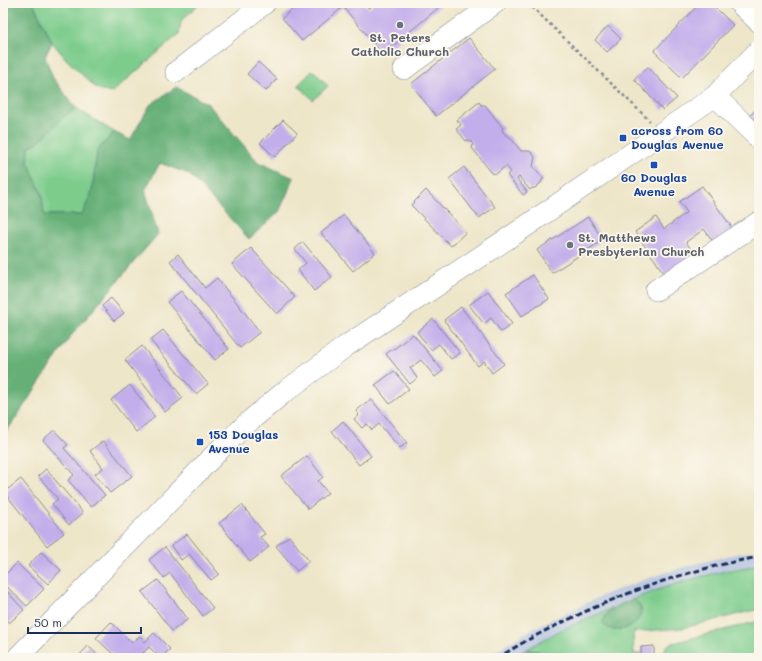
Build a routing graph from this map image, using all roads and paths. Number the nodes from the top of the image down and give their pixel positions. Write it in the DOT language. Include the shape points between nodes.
graph roads {
  1 [pos="265,3"];
  2 [pos="495,3"];
  3 [pos="528,3"];
  4 [pos="739,3"];
  5 [pos="759,22"];
  6 [pos="759,50"];
  7 [pos="404,69"];
  8 [pos="176,72"];
  9 [pos="715,96"];
  10 [pos="659,135"];
  11 [pos="759,139"];
  12 [pos="759,222"];
  13 [pos="656,290"];
  14 [pos="17,658"];
  1 -- 8 [label="street"];
  2 -- 7 [label="street"];
  3 -- 10 [label="path" via="649,119"];
  4 -- 5 [label="street"];
  6 -- 9 [label="street"];
  9 -- 10 [label="street"];
  9 -- 11 [label="street"];
  10 -- 14 [label="street" via="346,346 282,394 226,443"];
  12 -- 13 [label="street"];
}
